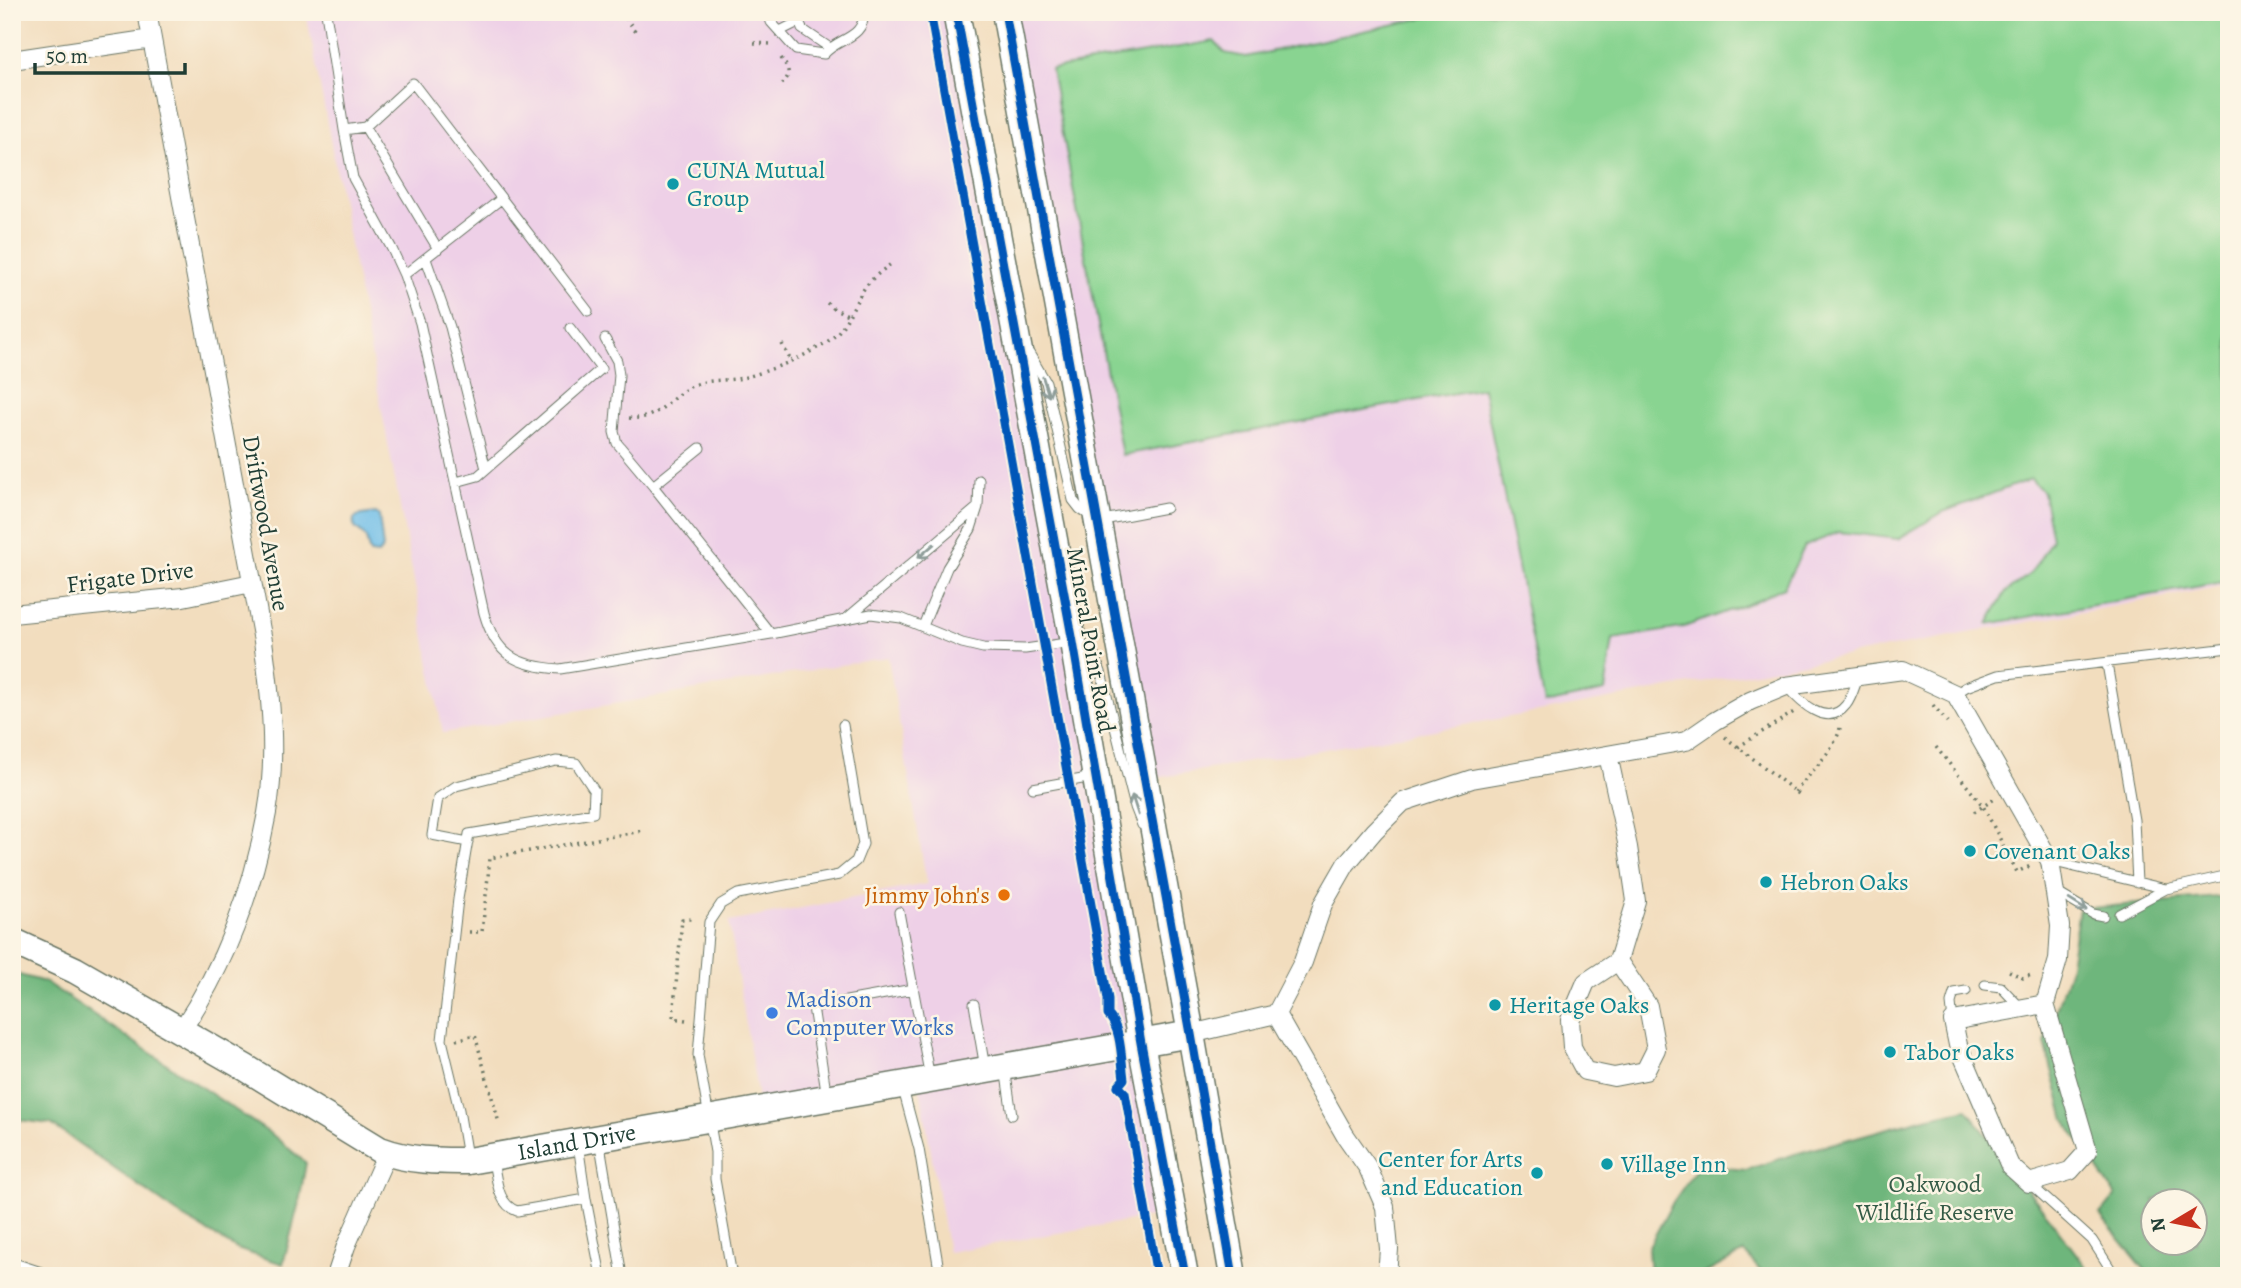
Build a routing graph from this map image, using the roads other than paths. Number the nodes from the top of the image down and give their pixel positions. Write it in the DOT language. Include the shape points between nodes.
graph roads {
  1 [pos="147,12"];
  2 [pos="326,12"];
  3 [pos="768,12"];
  4 [pos="864,12"];
  5 [pos="956,12"];
  6 [pos="1005,12"];
  7 [pos="796,17"];
  8 [pos="780,31"];
  9 [pos="152,39"];
  10 [pos="830,48"];
  11 [pos="12,60"];
  12 [pos="365,127"];
  13 [pos="344,130"];
  14 [pos="500,200"];
  15 [pos="439,249"];
  16 [pos="426,259"];
  17 [pos="404,275"];
  18 [pos="588,311"];
  19 [pos="1014,327"];
  20 [pos="570,328"];
  21 [pos="605,340"];
  22 [pos="700,448"];
  23 [pos="486,469"];
  24 [pos="979,480"];
  25 [pos="456,482"];
  26 [pos="653,486"];
  27 [pos="978,507"];
  28 [pos="1166,508"];
  29 [pos="1098,521"];
  30 [pos="252,583"];
  31 [pos="12,614"];
  32 [pos="844,621"];
  33 [pos="923,626"];
  34 [pos="771,634"];
  35 [pos="1073,642"];
  36 [pos="2229,648"];
  37 [pos="2107,664"];
  38 [pos="1860,674"];
  39 [pos="1786,686"];
  40 [pos="1955,694"];
  41 [pos="843,725"];
  42 [pos="1608,755"];
  43 [pos="1096,777"];
  44 [pos="1033,788"];
  45 [pos="468,842"];
  46 [pos="2050,861"];
  47 [pos="1160,868"];
  48 [pos="2229,875"];
  49 [pos="2137,883"];
  50 [pos="2166,889"];
  51 [pos="2054,891"];
  52 [pos="899,912"];
  53 [pos="2119,914"];
  54 [pos="2103,916"];
  55 [pos="12,941"];
  56 [pos="1618,961"];
  57 [pos="1985,985"];
  58 [pos="913,989"];
  59 [pos="1966,991"];
  60 [pos="974,1004"];
  61 [pos="2045,1004"];
  62 [pos="2021,1008"];
  63 [pos="1276,1014"];
  64 [pos="1953,1021"];
  65 [pos="181,1031"];
  66 [pos="1191,1034"];
  67 [pos="1141,1043"];
  68 [pos="995,1068"];
  69 [pos="930,1080"];
  70 [pos="902,1085"];
  71 [pos="828,1098"];
  72 [pos="1013,1115"];
  73 [pos="709,1119"];
  74 [pos="589,1140"];
  75 [pos="387,1153"];
  76 [pos="480,1159"];
  77 [pos="2029,1183"];
  78 [pos="586,1199"];
  79 [pos="12,1267"];
  80 [pos="39,1276"];
  81 [pos="335,1276"];
  82 [pos="601,1276"];
  83 [pos="622,1276"];
  84 [pos="732,1276"];
  85 [pos="940,1276"];
  86 [pos="1185,1276"];
  87 [pos="1233,1276"];
  88 [pos="1387,1276"];
  89 [pos="2115,1276"];
  1 -- 9 [label="street, Driftwood Avenue"];
  2 -- 13 [label="lane"];
  3 -- 8 [label="lane"];
  4 -- 10 [label="lane" via="857,33"];
  5 -- 19 [label="main road, Mineral Point Road"];
  6 -- 29 [label="main road, Mineral Point Road"];
  7 -- 8 [label="lane"];
  7 -- 10 [label="lane" via="802,29"];
  8 -- 10 [label="lane" via="796,50 824,54"];
  9 -- 11 [label="street"];
  9 -- 30 [label="street, Driftwood Avenue"];
  12 -- 13 [label="lane"];
  12 -- 14 [label="lane" via="413,83"];
  12 -- 15 [label="lane"];
  13 -- 17 [label="lane" via="353,178"];
  14 -- 15 [label="lane"];
  14 -- 18 [label="lane"];
  15 -- 16 [label="lane"];
  16 -- 17 [label="lane"];
  16 -- 23 [label="lane" via="450,327"];
  17 -- 25 [label="lane" via="420,323"];
  19 -- 29 [label="lane, one-way" via="1046,382 1073,500"];
  19 -- 35 [label="main road, Mineral Point Road"];
  20 -- 23 [label="lane" via="601,369"];
  21 -- 26 [label="lane" via="619,375 617,443"];
  22 -- 26 [label="lane"];
  23 -- 25 [label="lane"];
  24 -- 27 [label="lane"];
  25 -- 34 [label="lane" via="489,630 506,654 521,663 560,669"];
  26 -- 34 [label="lane"];
  27 -- 32 [label="lane, one-way"];
  27 -- 33 [label="lane"];
  28 -- 29 [label="lane"];
  29 -- 47 [label="main road, Mineral Point Road"];
  30 -- 31 [label="street, Frigate Drive" via="183,597"];
  30 -- 65 [label="street, Driftwood Avenue" via="269,685 267,811 234,930 202,999"];
  32 -- 33 [label="lane" via="871,614"];
  32 -- 34 [label="lane"];
  33 -- 35 [label="lane" via="983,648 1025,649"];
  35 -- 43 [label="main road, Mineral Point Road"];
  47 -- 35 [label="lane, one-way" via="1135,807 1101,672 1093,653"];
  36 -- 37 [label="lane"];
  37 -- 40 [label="lane" via="1998,675"];
  37 -- 49 [label="lane" via="2134,820"];
  38 -- 39 [label="street"];
  38 -- 39 [label="lane" via="1847,704 1829,714 1803,705"];
  38 -- 40 [label="street" via="1903,670"];
  39 -- 42 [label="street" via="1750,701 1686,741"];
  40 -- 46 [label="street"];
  41 -- 73 [label="lane" via="863,844 856,861 839,875 738,894 721,904 709,922 698,1055"];
  42 -- 56 [label="street" via="1636,901"];
  42 -- 63 [label="street" via="1472,779 1404,802 1346,864 1323,904 1303,962"];
  43 -- 44 [label="lane"];
  43 -- 67 [label="main road, Mineral Point Road"];
  45 -- 45 [label="lane" via="432,835 438,798 456,786 556,761 576,763 594,790 593,813 469,834"];
  45 -- 76 [label="lane" via="442,1040 459,1111"];
  46 -- 49 [label="lane"];
  46 -- 51 [label="street"];
  47 -- 66 [label="main road, Mineral Point Road"];
  48 -- 50 [label="lane"];
  49 -- 50 [label="lane"];
  50 -- 53 [label="lane"];
  51 -- 54 [label="lane, one-way"];
  51 -- 61 [label="street" via="2060,926 2058,960"];
  52 -- 58 [label="lane"];
  55 -- 65 [label="main road, Island Drive"];
  56 -- 56 [label="street" via="1648,1006 1656,1049 1645,1071 1614,1077 1585,1070 1572,1047 1570,1020 1586,982"];
  57 -- 62 [label="lane" via="2001,987"];
  58 -- 69 [label="lane"];
  58 -- 71 [label="lane" via="813,1007"];
  59 -- 64 [label="lane" via="1954,993"];
  60 -- 68 [label="lane"];
  61 -- 62 [label="street"];
  61 -- 77 [label="street" via="2088,1151 2070,1171"];
  62 -- 64 [label="street"];
  63 -- 66 [label="street"];
  63 -- 88 [label="street" via="1373,1178 1385,1207"];
  64 -- 77 [label="street" via="1958,1045 2010,1166"];
  65 -- 75 [label="main road, Island Drive"];
  66 -- 67 [label="main road, Island Drive"];
  66 -- 87 [label="main road, Mineral Point Road"];
  67 -- 68 [label="main road, Island Drive"];
  67 -- 86 [label="main road, Mineral Point Road"];
  68 -- 69 [label="main road, Island Drive"];
  68 -- 72 [label="lane"];
  69 -- 70 [label="main road, Island Drive"];
  70 -- 71 [label="main road, Island Drive"];
  70 -- 85 [label="lane" via="919,1149"];
  71 -- 73 [label="main road, Island Drive"];
  73 -- 74 [label="main road, Island Drive"];
  73 -- 84 [label="lane"];
  74 -- 76 [label="main road, Island Drive"];
  74 -- 78 [label="lane"];
  74 -- 83 [label="lane"];
  75 -- 76 [label="main road, Island Drive" via="433,1161"];
  75 -- 81 [label="street"];
  76 -- 78 [label="lane" via="510,1209"];
  77 -- 89 [label="lane" via="2092,1240"];
  78 -- 82 [label="lane"];
  79 -- 80 [label="street"];
}
